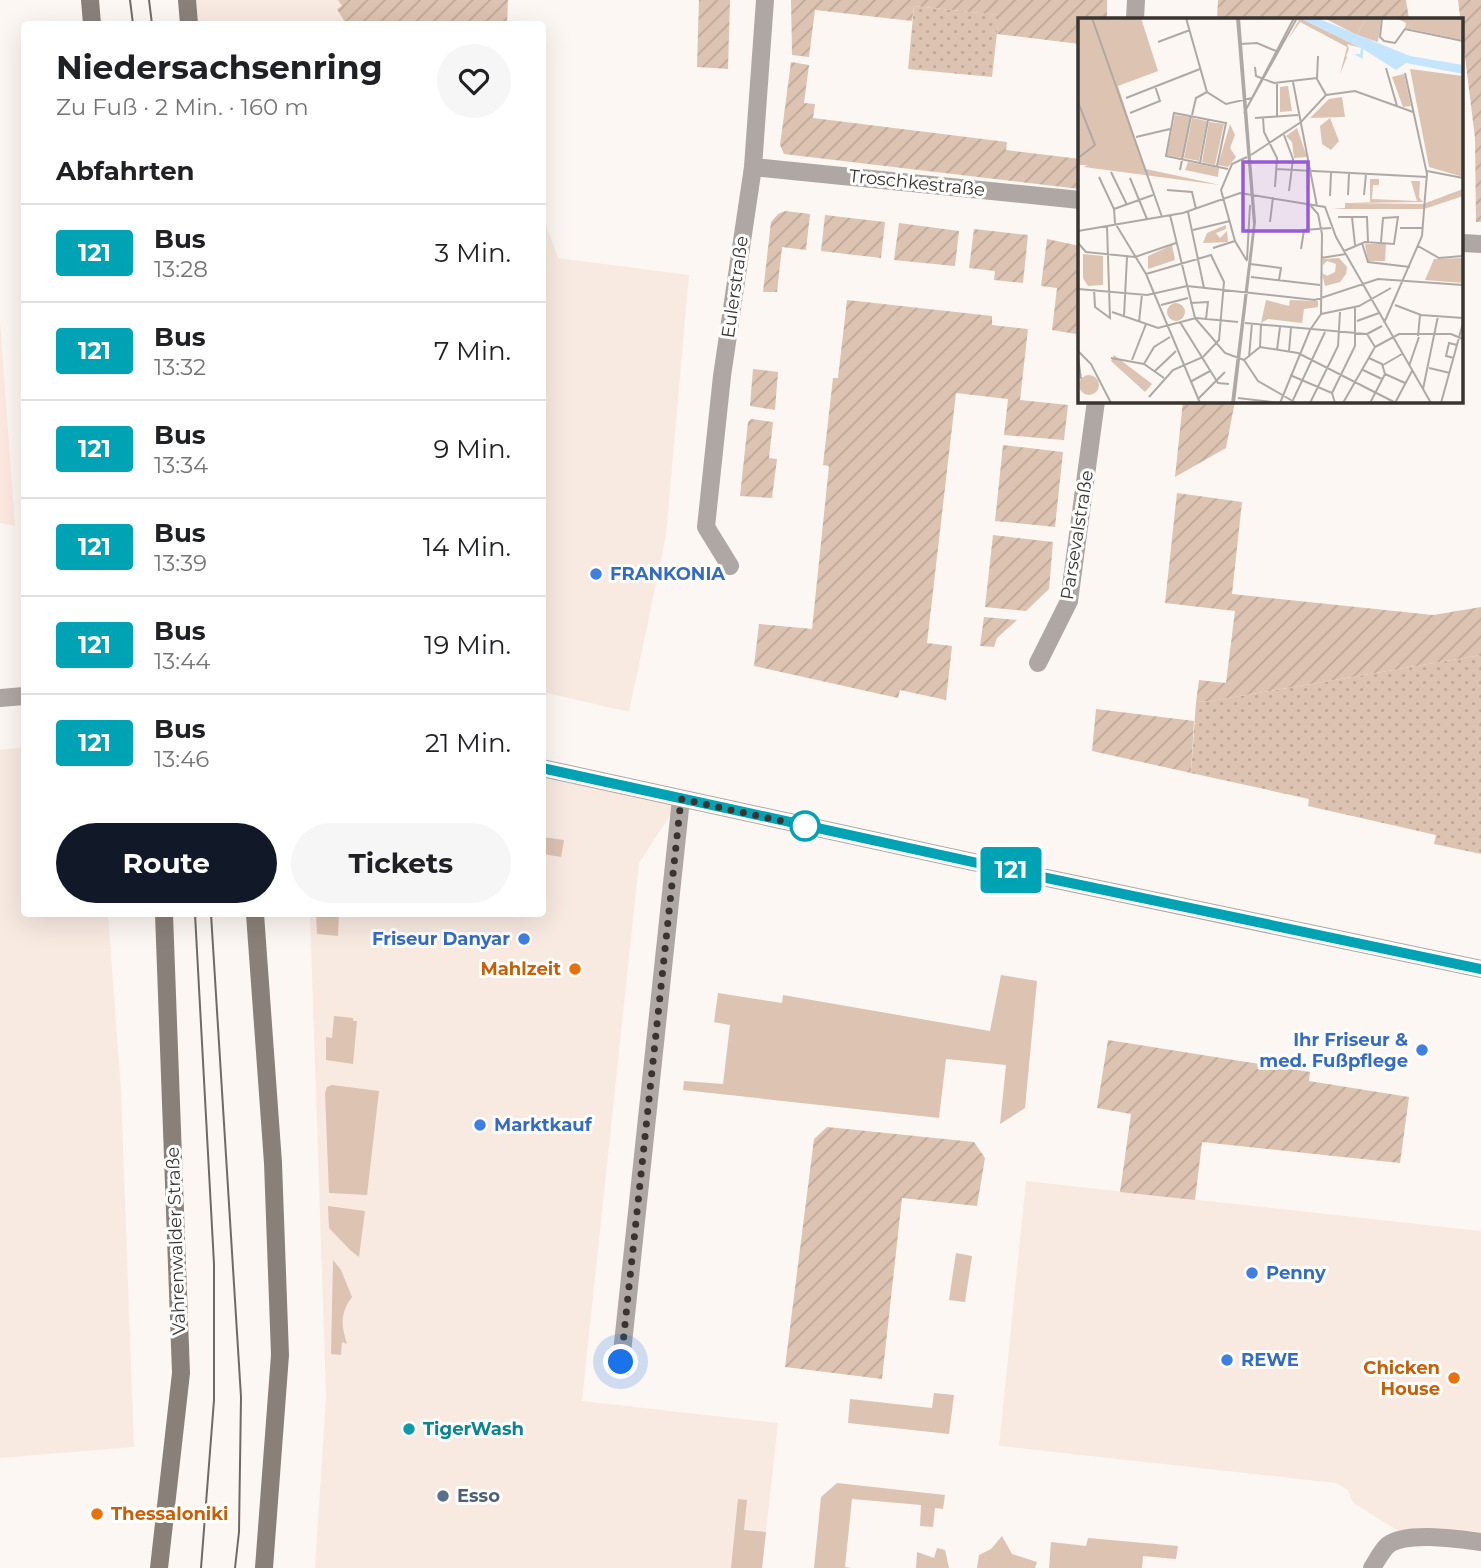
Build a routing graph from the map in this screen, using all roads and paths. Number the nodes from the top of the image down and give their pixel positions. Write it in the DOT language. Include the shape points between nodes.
graph roads {
  1 [pos="90,0"];
  2 [pos="187,0"];
  3 [pos="765,0"];
  4 [pos="1136,0"];
  5 [pos="1135,18"];
  6 [pos="92,21"];
  7 [pos="189,21"];
  8 [pos="753,167"];
  9 [pos="1078,200"];
  10 [pos="1096,402"];
  11 [pos="730,566"];
  12 [pos="1038,663"];
  13 [pos="21,696"];
  14 [pos="0,698"];
  15 [pos="546,769"];
  16 [pos="681,799"];
  17 [pos="164,917"];
  18 [pos="256,917"];
  19 [pos="1481,969"];
  20 [pos="621,1362"];
  21 [pos="1481,1542"];
  22 [pos="159,1568"];
  23 [pos="264,1568"];
  24 [pos="1372,1568"];
  1 -- 6 [label="main road"];
  2 -- 7 [label="main road"];
  3 -- 8 [label="street, Eulerstraße"];
  4 -- 5 [label="street"];
  8 -- 9 [label="street, Troschkestraße"];
  8 -- 11 [label="street, Eulerstraße" via="722,376 706,527"];
  10 -- 12 [label="street, Parsevalstraße" via="1069,601"];
  13 -- 14 [label="street"];
  15 -- 16 [label="street"];
  16 -- 19 [label="street"];
  16 -- 20 [label="street"];
  17 -- 22 [label="main road, Vahrenwalder Straße" via="181,1373"];
  18 -- 23 [label="main road" via="280,1355"];
  21 -- 24 [label="street" via="1410,1538 1388,1545"];
}
